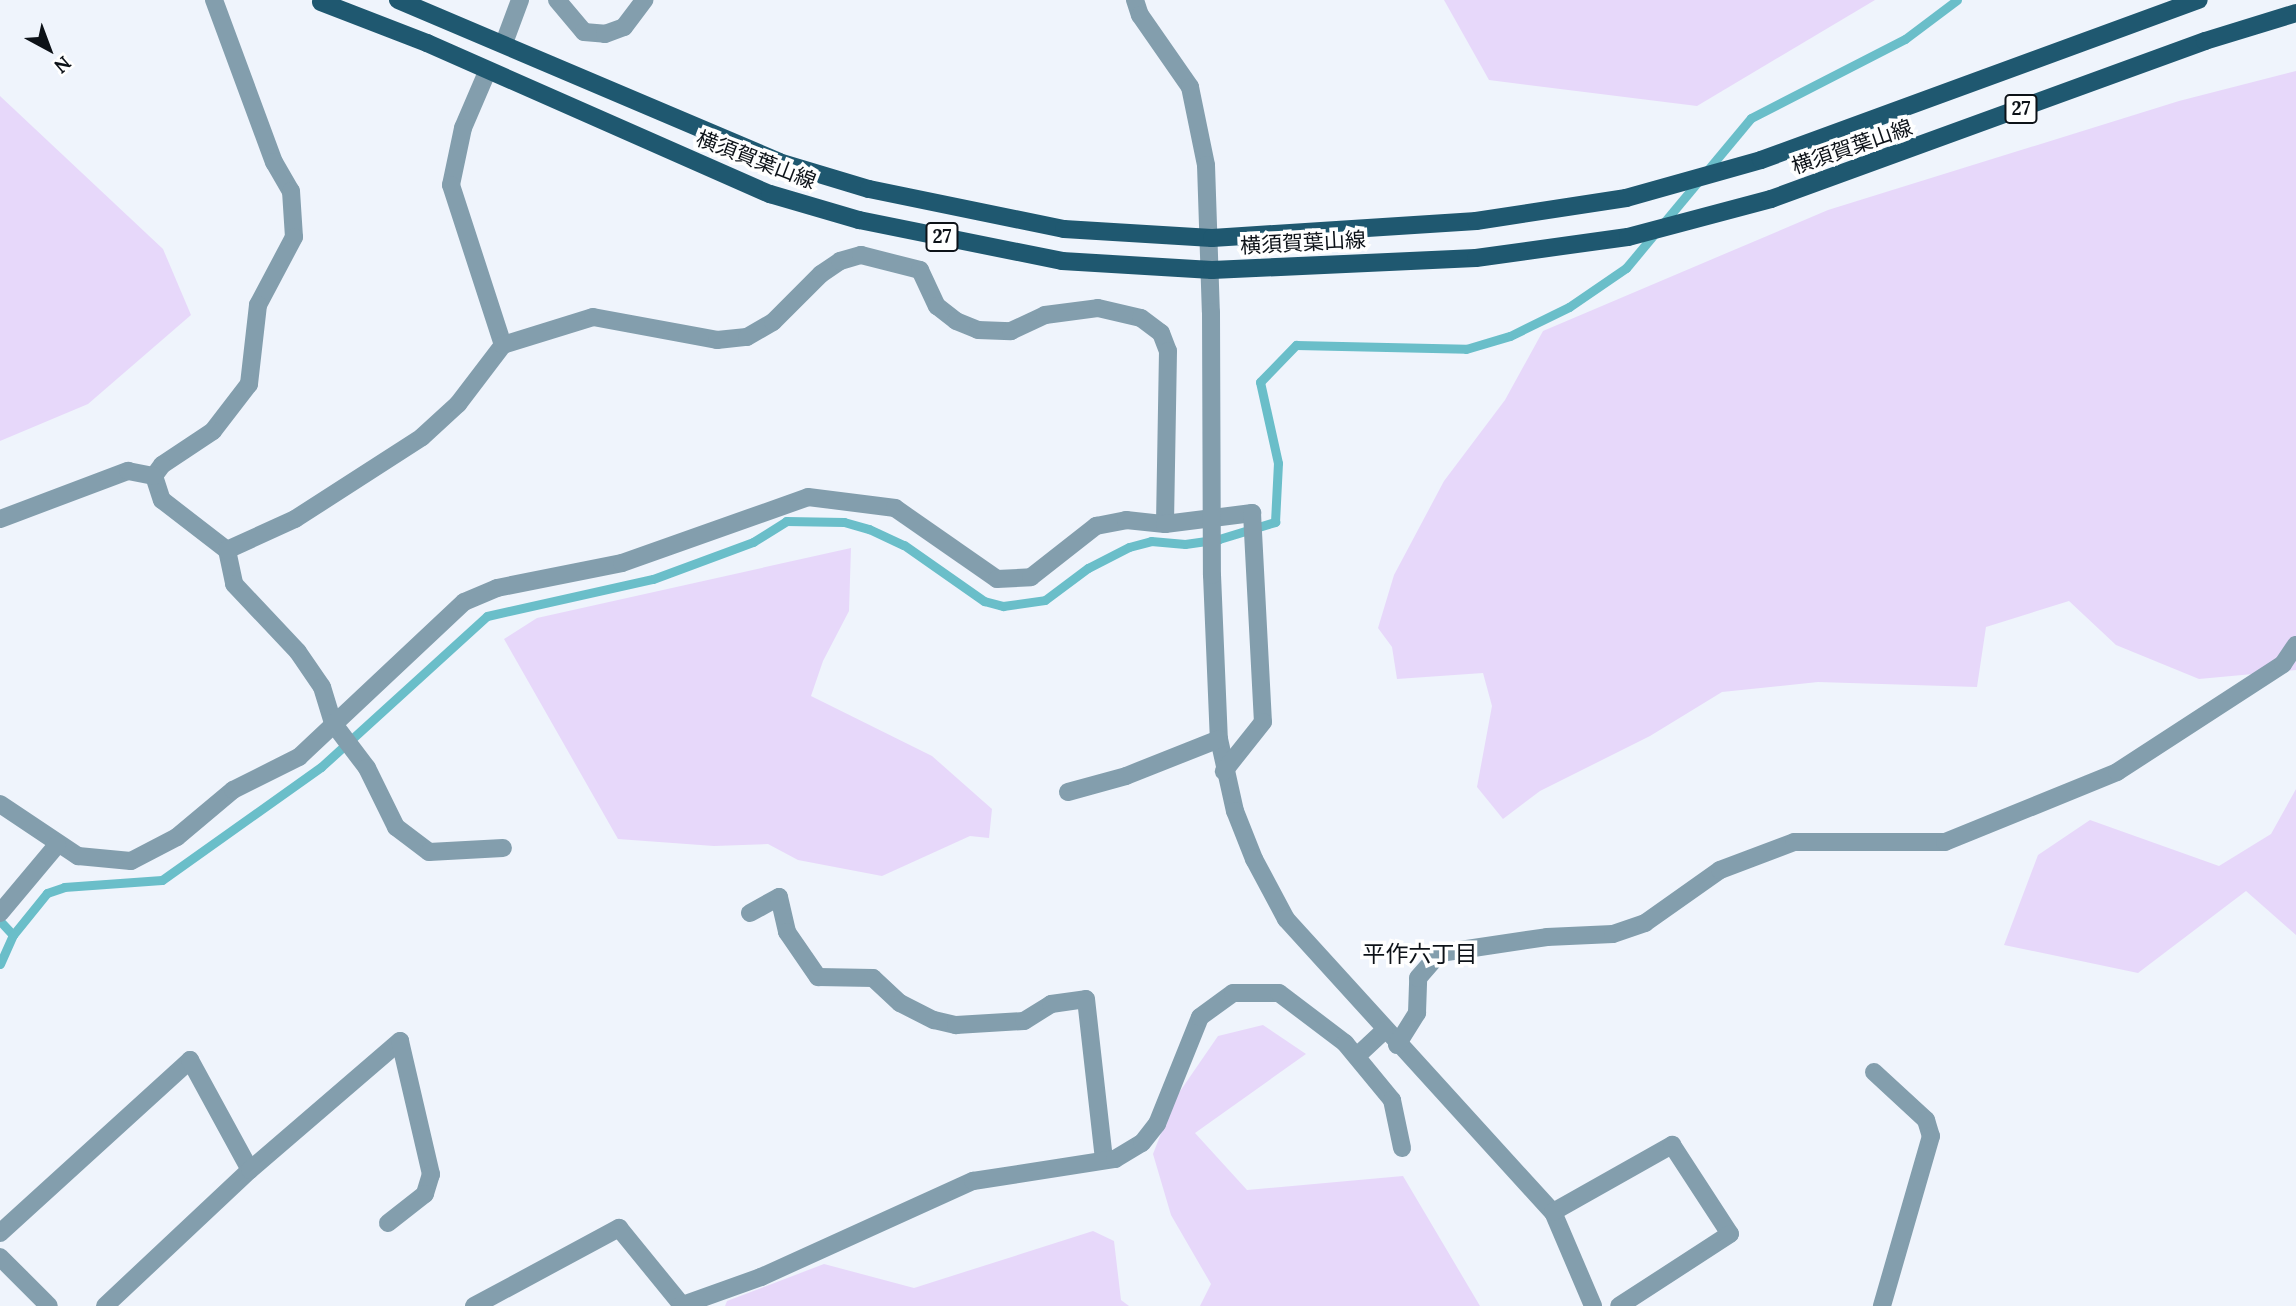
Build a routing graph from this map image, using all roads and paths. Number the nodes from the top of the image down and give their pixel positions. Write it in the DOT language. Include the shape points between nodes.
graph roads {
  1 [pos="214,0"];
  2 [pos="398,0"];
  3 [pos="520,0"];
  4 [pos="557,0"];
  5 [pos="644,0"];
  6 [pos="1135,0"];
  7 [pos="2199,0"];
  8 [pos="321,2"];
  9 [pos="2296,13"];
  10 [pos="504,43"];
  11 [pos="487,72"];
  12 [pos="1212,238"];
  13 [pos="1212,270"];
  14 [pos="503,345"];
  15 [pos="154,477"];
  16 [pos="0,519"];
  17 [pos="1165,524"];
  18 [pos="226,550"];
  19 [pos="2296,645"];
  20 [pos="333,723"];
  21 [pos="1219,739"];
  22 [pos="1224,771"];
  23 [pos="1068,792"];
  24 [pos="0,804"];
  25 [pos="57,845"];
  26 [pos="503,848"];
  27 [pos="0,913"];
  28 [pos="750,913"];
  29 [pos="1384,1031"];
  30 [pos="1397,1045"];
  31 [pos="1357,1056"];
  32 [pos="1874,1072"];
  33 [pos="1402,1148"];
  34 [pos="1104,1160"];
  35 [pos="250,1170"];
  36 [pos="1553,1212"];
  37 [pos="388,1223"];
  38 [pos="0,1233"];
  39 [pos="0,1258"];
  40 [pos="680,1305"];
  41 [pos="49,1306"];
  42 [pos="105,1306"];
  43 [pos="474,1306"];
  44 [pos="1593,1306"];
  45 [pos="1619,1306"];
  46 [pos="1882,1306"];
  1 -- 15 [label="street" via="274,162 291,191 294,237 257,305 249,384 213,431 162,465"];
  2 -- 10 [label="main road, 横須賀葉山線 / 27"];
  3 -- 10 [label="street"];
  4 -- 5 [label="street" via="584,32 606,34 624,27"];
  6 -- 12 [label="street" via="1190,87 1206,164"];
  7 -- 12 [label="main road, 横須賀葉山線 / 27" via="1761,160 1626,198 1476,221"];
  8 -- 11 [label="main road, 横須賀葉山線 / 27"];
  9 -- 13 [label="main road, 横須賀葉山線 / 27" via="2205,40 1905,153 1746,206 1604,240 1476,258"];
  10 -- 12 [label="main road, 横須賀葉山線 / 27" via="779,162 869,190 1064,229"];
  11 -- 13 [label="main road, 横須賀葉山線 / 27" via="770,194 859,220 1062,261"];
  11 -- 14 [label="street" via="463,128 451,185"];
  12 -- 13 [label="street"];
  13 -- 21 [label="street, bridge" via="1212,575"];
  14 -- 17 [label="street" via="593,317 717,340 747,337 773,321 821,274 840,261 861,255 920,270 937,306 978,330 1011,331 1045,315 1098,308 1141,318 1161,333 1168,351"];
  14 -- 18 [label="street" via="458,404 422,437 295,519"];
  15 -- 16 [label="street" via="128,471"];
  15 -- 18 [label="street" via="162,500"];
  17 -- 20 [label="street" via="1126,520 1096,526 1031,577 997,579 895,508 808,497 622,563 497,588 464,602"];
  17 -- 22 [label="street" via="1252,513 1263,722"];
  18 -- 20 [label="street" via="234,584 298,652 322,687"];
  19 -- 30 [label="street" via="2283,664 2118,772 1945,842 1794,842 1720,870 1645,923 1613,934 1548,937 1440,953 1418,978 1417,1013"];
  20 -- 25 [label="street" via="299,757 233,790 177,837 131,861 78,856"];
  20 -- 26 [label="street" via="367,768 396,827 412,842 429,852"];
  21 -- 22 [label="street"];
  21 -- 23 [label="street" via="1126,776"];
  22 -- 29 [label="street" via="1254,859 1286,919"];
  24 -- 25 [label="street"];
  25 -- 27 [label="street"];
  28 -- 34 [label="street" via="779,897 787,932 818,977 873,978 900,1003 934,1020 956,1025 1024,1021 1051,1004 1086,999"];
  29 -- 30 [label="street"];
  29 -- 31 [label="street"];
  30 -- 36 [label="street"];
  31 -- 33 [label="street" via="1392,1100"];
  31 -- 34 [label="street" via="1279,993 1233,993 1200,1017 1157,1124 1142,1143"];
  32 -- 46 [label="street" via="1926,1120 1931,1136"];
  34 -- 40 [label="street" via="973,1181 761,1277"];
  35 -- 37 [label="street" via="400,1041 431,1174 425,1194"];
  35 -- 38 [label="street" via="190,1060"];
  35 -- 42 [label="street"];
  36 -- 44 [label="street"];
  36 -- 45 [label="street" via="1672,1145 1730,1234"];
  39 -- 41 [label="street"];
  40 -- 43 [label="street" via="619,1228"];
}
